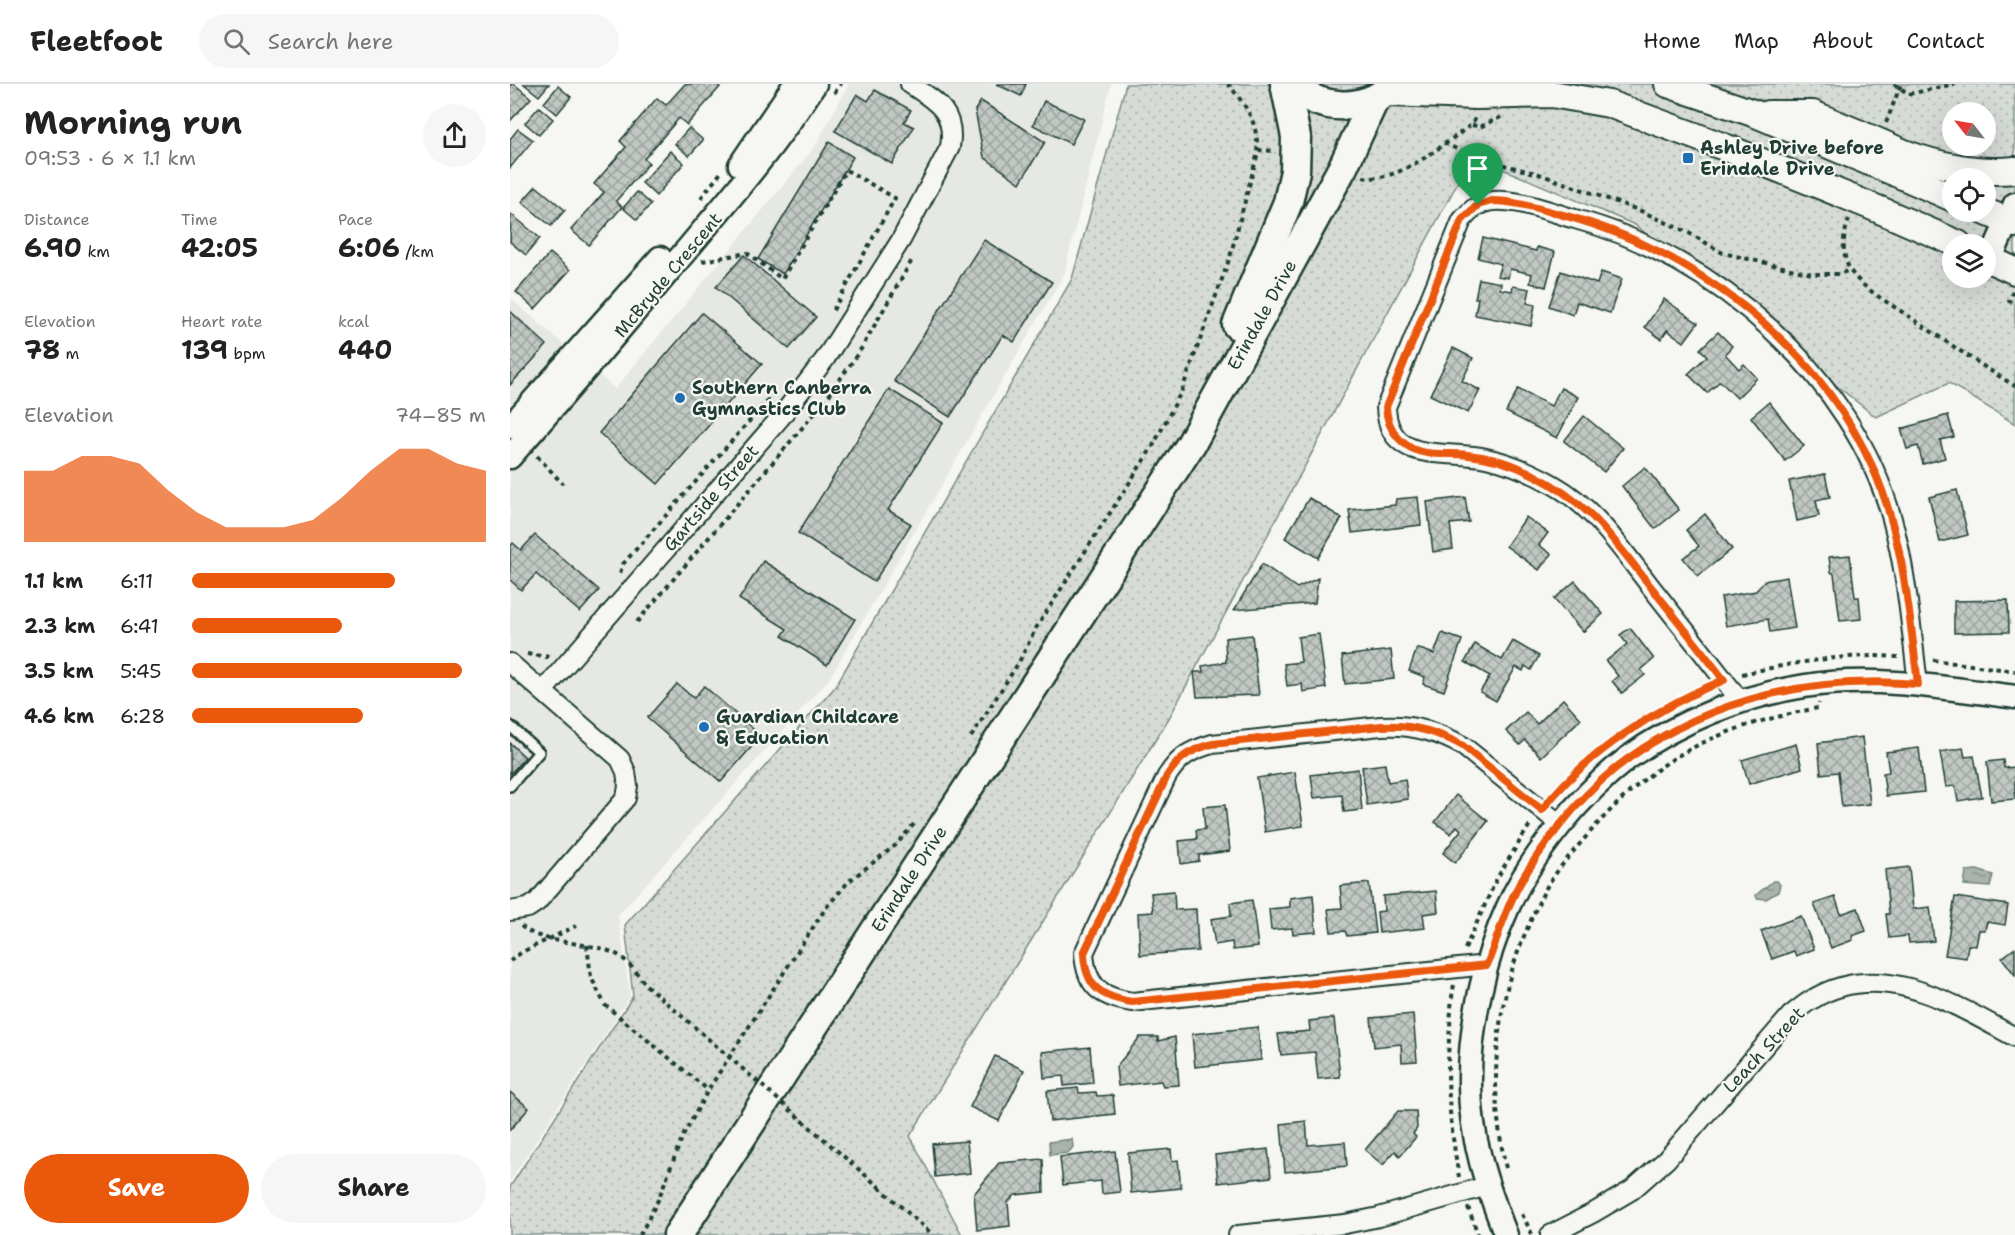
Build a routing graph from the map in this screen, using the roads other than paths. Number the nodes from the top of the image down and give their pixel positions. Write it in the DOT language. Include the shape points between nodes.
graph roads {
  1 [pos="795,84"];
  2 [pos="815,84"];
  3 [pos="912,84"];
  4 [pos="1285,84"];
  5 [pos="1290,84"];
  6 [pos="1668,84"];
  7 [pos="1385,92"];
  8 [pos="1900,163"];
  9 [pos="2015,170"];
  10 [pos="736,181"];
  11 [pos="1942,191"];
  12 [pos="2006,215"];
  13 [pos="1942,237"];
  14 [pos="689,248"];
  15 [pos="2003,262"];
  16 [pos="510,427"];
  17 [pos="510,458"];
  18 [pos="1139,523"];
  19 [pos="514,655"];
  20 [pos="1918,684"];
  21 [pos="543,691"];
  22 [pos="2015,697"];
  23 [pos="1741,702"];
  24 [pos="510,726"];
  25 [pos="510,786"];
  26 [pos="1561,825"];
  27 [pos="515,910"];
  28 [pos="1487,965"];
  29 [pos="2015,1037"];
  30 [pos="1487,1186"];
  31 [pos="678,1235"];
  32 [pos="1238,1235"];
  33 [pos="1506,1235"];
  34 [pos="1550,1235"];
  1 -- 10 [label="street, McBryde Crescent"];
  2 -- 10 [label="street, McBryde Crescent" via="790,123"];
  3 -- 21 [label="street, Gartside Street" via="943,109 952,134 950,147 901,240 825,359 780,418"];
  4 -- 18 [label="main road, Erindale Drive" via="1296,137 1295,171 1288,202 1246,306"];
  5 -- 7 [label="main road" via="1320,102 1341,106"];
  6 -- 8 [label="main road, bridge" via="1854,144"];
  7 -- 13 [label="main road, bridge" via="1552,94 1609,104 1727,147"];
  7 -- 18 [label="main road, Erindale Drive" via="1191,444"];
  8 -- 9 [label="main road" via="1923,160 1983,171"];
  8 -- 11 [label="main road"];
  10 -- 14 [label="street, McBryde Crescent" via="711,211"];
  12 -- 15 [label="street"];
  14 -- 16 [label="street, McBryde Crescent"];
  14 -- 17 [label="street, McBryde Crescent"];
  18 -- 31 [label="main road, Erindale Drive"];
  19 -- 21 [label="street"];
  20 -- 22 [label="street"];
  20 -- 23 [label="street" via="1849,682 1804,686"];
  20 -- 23 [label="street" via="1904,569 1892,518 1873,467 1812,372 1772,329 1726,292 1649,246 1595,224 1509,201 1478,205 1462,220 1386,407 1392,431 1406,446 1425,453 1486,457 1521,468 1570,496 1610,535"];
  21 -- 27 [label="street" via="620,759 628,786 626,798 608,821 537,902"];
  23 -- 26 [label="street" via="1675,729 1628,758 1587,794"];
  24 -- 25 [label="lane" via="539,752"];
  26 -- 28 [label="street" via="1526,873 1507,908"];
  26 -- 28 [label="street" via="1463,746 1422,728 1381,726 1212,744 1192,750 1177,761 1167,776 1084,953 1085,970 1095,987 1112,999 1132,1002"];
  28 -- 30 [label="street" via="1472,1031 1470,1087 1474,1129"];
  29 -- 34 [label="street, Leach Street" via="1922,990 1889,983 1842,987 1814,998 1791,1015 1666,1160 1632,1190"];
  30 -- 32 [label="street" via="1356,1222"];
  30 -- 33 [label="street"];
}
